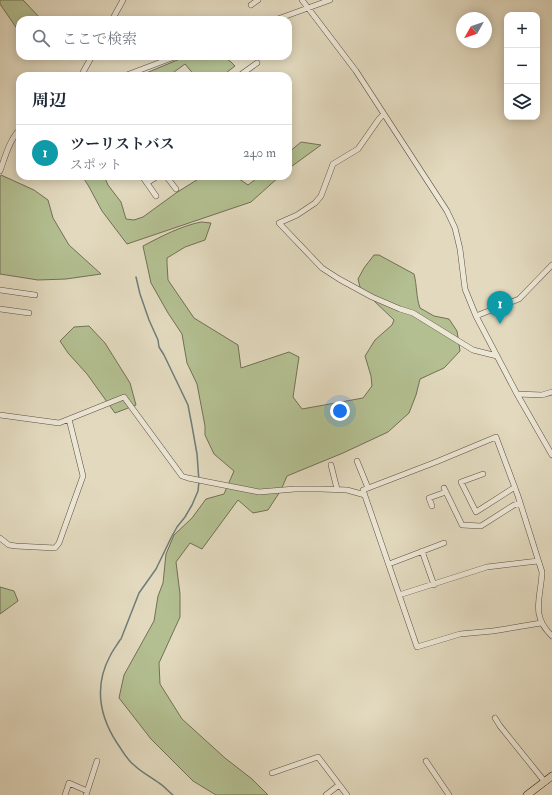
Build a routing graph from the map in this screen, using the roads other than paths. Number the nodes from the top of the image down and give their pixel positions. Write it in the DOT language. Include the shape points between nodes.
graph roads {
  1 [pos="123,0"];
  2 [pos="258,0"];
  3 [pos="302,0"];
  4 [pos="330,0"];
  5 [pos="251,5"];
  6 [pos="308,8"];
  7 [pos="114,16"];
  8 [pos="286,16"];
  9 [pos="90,60"];
  10 [pos="166,60"];
  11 [pos="257,63"];
  12 [pos="83,72"];
  13 [pos="135,72"];
  14 [pos="245,72"];
  15 [pos="384,114"];
  16 [pos="16,134"];
  17 [pos="0,171"];
  18 [pos="145,180"];
  19 [pos="152,180"];
  20 [pos="169,180"];
  21 [pos="147,183"];
  22 [pos="176,188"];
  23 [pos="156,196"];
  24 [pos="552,265"];
  25 [pos="0,290"];
  26 [pos="0,293"];
  27 [pos="35,295"];
  28 [pos="0,309"];
  29 [pos="29,313"];
  30 [pos="476,316"];
  31 [pos="497,356"];
  32 [pos="552,392"];
  33 [pos="517,394"];
  34 [pos="0,415"];
  35 [pos="69,420"];
  36 [pos="552,455"];
  37 [pos="357,461"];
  38 [pos="331,465"];
  39 [pos="483,474"];
  40 [pos="515,487"];
  41 [pos="368,488"];
  42 [pos="336,489"];
  43 [pos="365,495"];
  44 [pos="520,503"];
  45 [pos="432,506"];
  46 [pos="0,538"];
  47 [pos="444,543"];
  48 [pos="422,551"];
  49 [pos="538,561"];
  50 [pos="389,564"];
  51 [pos="434,584"];
  52 [pos="399,596"];
  53 [pos="541,623"];
  54 [pos="552,636"];
  55 [pos="495,718"];
  56 [pos="97,761"];
  57 [pos="426,761"];
  58 [pos="272,773"];
  59 [pos="552,776"];
  60 [pos="545,782"];
  61 [pos="339,785"];
  62 [pos="86,793"];
  63 [pos="64,795"];
  64 [pos="326,795"];
  65 [pos="347,795"];
  66 [pos="449,795"];
  67 [pos="527,795"];
  1 -- 7 [label="street"];
  2 -- 5 [label="street"];
  3 -- 6 [label="street"];
  4 -- 6 [label="street"];
  6 -- 8 [label="street"];
  6 -- 15 [label="street" via="356,71"];
  9 -- 12 [label="street"];
  10 -- 13 [label="street"];
  11 -- 14 [label="street"];
  15 -- 30 [label="street" via="442,202 455,228 465,289"];
  15 -- 31 [label="street" via="358,149 333,164 321,196 315,203 279,223 322,268 339,279 372,297 412,313 473,350"];
  16 -- 17 [label="street"];
  18 -- 21 [label="street"];
  19 -- 21 [label="street"];
  20 -- 22 [label="street"];
  21 -- 23 [label="street"];
  24 -- 30 [label="street" via="519,299"];
  25 -- 26 [label="street"];
  25 -- 27 [label="street"];
  28 -- 29 [label="street"];
  30 -- 31 [label="street"];
  31 -- 33 [label="street"];
  32 -- 33 [label="street" via="542,395"];
  33 -- 36 [label="street"];
  34 -- 35 [label="street" via="59,422"];
  35 -- 42 [label="street" via="124,397 182,476 259,492"];
  35 -- 46 [label="street" via="84,476 59,543 55,548 16,546"];
  37 -- 41 [label="street"];
  38 -- 42 [label="street"];
  39 -- 40 [label="street" via="461,482 476,512"];
  40 -- 41 [label="street" via="496,437"];
  40 -- 44 [label="street"];
  41 -- 43 [label="street" via="363,490"];
  42 -- 43 [label="street"];
  43 -- 50 [label="street"];
  44 -- 45 [label="street" via="481,526 462,525 445,490 429,498"];
  44 -- 49 [label="street"];
  47 -- 48 [label="street"];
  48 -- 50 [label="street"];
  48 -- 51 [label="street"];
  49 -- 51 [label="street" via="487,567"];
  49 -- 53 [label="street" via="542,572 538,609"];
  50 -- 52 [label="street"];
  51 -- 52 [label="street"];
  52 -- 53 [label="street" via="418,647 460,634"];
  53 -- 54 [label="street"];
  55 -- 60 [label="street"];
  56 -- 62 [label="street"];
  57 -- 66 [label="street"];
  58 -- 61 [label="street" via="318,757"];
  59 -- 60 [label="highway"];
  60 -- 67 [label="highway"];
  61 -- 64 [label="street"];
  61 -- 65 [label="street"];
  62 -- 63 [label="street" via="69,783"];
}
